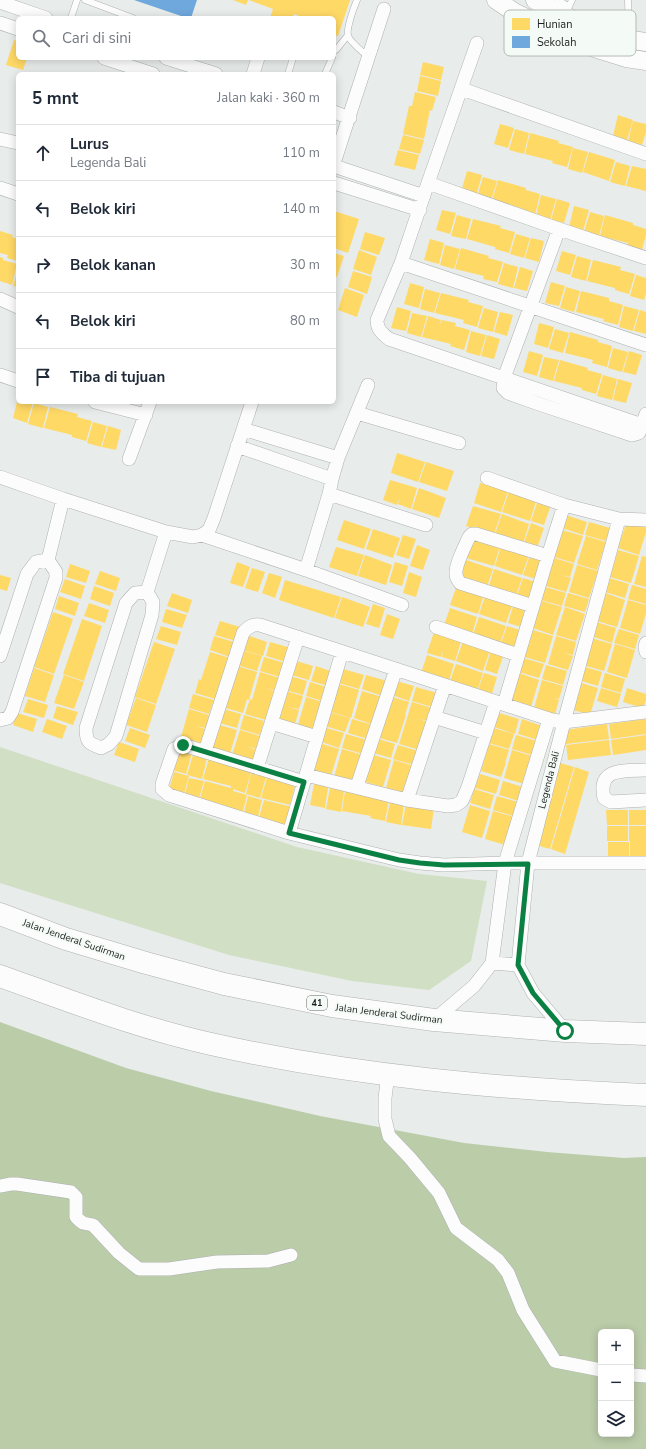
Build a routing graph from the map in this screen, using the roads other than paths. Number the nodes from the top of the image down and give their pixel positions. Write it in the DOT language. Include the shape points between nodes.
graph roads {
  1 [pos="77,0"];
  2 [pos="85,0"];
  3 [pos="357,0"];
  4 [pos="496,0"];
  5 [pos="536,0"];
  6 [pos="628,0"];
  7 [pos="0,2"];
  8 [pos="384,9"];
  9 [pos="511,10"];
  10 [pos="555,10"];
  11 [pos="629,10"];
  12 [pos="40,16"];
  13 [pos="72,16"];
  14 [pos="128,16"];
  15 [pos="0,23"];
  16 [pos="16,28"];
  17 [pos="348,35"];
  18 [pos="477,43"];
  19 [pos="336,50"];
  20 [pos="636,52"];
  21 [pos="368,57"];
  22 [pos="110,60"];
  23 [pos="174,60"];
  24 [pos="257,60"];
  25 [pos="292,60"];
  26 [pos="331,60"];
  27 [pos="646,61"];
  28 [pos="146,72"];
  29 [pos="210,72"];
  30 [pos="254,72"];
  31 [pos="289,72"];
  32 [pos="326,72"];
  33 [pos="462,89"];
  34 [pos="336,113"];
  35 [pos="350,118"];
  36 [pos="338,135"];
  37 [pos="0,139"];
  38 [pos="16,143"];
  39 [pos="336,149"];
  40 [pos="646,154"];
  41 [pos="336,167"];
  42 [pos="428,183"];
  43 [pos="336,184"];
  44 [pos="0,188"];
  45 [pos="16,193"];
  46 [pos="424,196"];
  47 [pos="420,210"];
  48 [pos="559,229"];
  49 [pos="646,258"];
  50 [pos="402,263"];
  51 [pos="0,299"];
  52 [pos="16,306"];
  53 [pos="530,306"];
  54 [pos="646,345"];
  55 [pos="0,375"];
  56 [pos="504,378"];
  57 [pos="16,380"];
  58 [pos="368,385"];
  59 [pos="103,404"];
  60 [pos="149,404"];
  61 [pos="251,404"];
  62 [pos="357,413"];
  63 [pos="146,415"];
  64 [pos="644,420"];
  65 [pos="243,429"];
  66 [pos="459,443"];
  67 [pos="237,446"];
  68 [pos="338,458"];
  69 [pos="129,459"];
  70 [pos="0,477"];
  71 [pos="487,478"];
  72 [pos="332,479"];
  73 [pos="329,494"];
  74 [pos="63,499"];
  75 [pos="564,505"];
  76 [pos="619,519"];
  77 [pos="646,520"];
  78 [pos="426,525"];
  79 [pos="166,532"];
  80 [pos="202,535"];
  81 [pos="548,556"];
  82 [pos="48,560"];
  83 [pos="306,570"];
  84 [pos="147,592"];
  85 [pos="402,605"];
  86 [pos="533,606"];
  87 [pos="436,627"];
  88 [pos="298,637"];
  89 [pos="646,643"];
  90 [pos="342,652"];
  91 [pos="646,652"];
  92 [pos="518,655"];
  93 [pos="0,656"];
  94 [pos="396,669"];
  95 [pos="445,685"];
  96 [pos="500,703"];
  97 [pos="646,712"];
  98 [pos="434,717"];
  99 [pos="549,719"];
  100 [pos="0,720"];
  101 [pos="564,722"];
  102 [pos="271,723"];
  103 [pos="486,733"];
  104 [pos="317,737"];
  105 [pos="205,751"];
  106 [pos="257,768"];
  107 [pos="646,770"];
  108 [pos="305,778"];
  109 [pos="357,786"];
  110 [pos="407,800"];
  111 [pos="646,800"];
  112 [pos="289,833"];
  113 [pos="505,863"];
  114 [pos="646,863"];
  115 [pos="528,864"];
  116 [pos="0,914"];
  117 [pos="492,963"];
  118 [pos="518,965"];
  119 [pos="0,976"];
  120 [pos="434,1020"];
  121 [pos="565,1031"];
  122 [pos="646,1034"];
  123 [pos="388,1074"];
  124 [pos="646,1095"];
  125 [pos="0,1186"];
  126 [pos="291,1255"];
  127 [pos="598,1369"];
  128 [pos="634,1375"];
  129 [pos="646,1376"];
  1 -- 13 [label="lane"];
  2 -- 14 [label="lane"];
  3 -- 17 [label="lane"];
  4 -- 9 [label="street"];
  5 -- 10 [label="street"];
  6 -- 11 [label="lane"];
  7 -- 12 [label="street"];
  8 -- 21 [label="street"];
  15 -- 16 [label="street"];
  17 -- 19 [label="lane"];
  17 -- 21 [label="lane"];
  18 -- 33 [label="street"];
  20 -- 27 [label="street"];
  21 -- 35 [label="street"];
  22 -- 28 [label="street"];
  23 -- 29 [label="street"];
  24 -- 30 [label="street"];
  25 -- 31 [label="lane"];
  26 -- 32 [label="lane"];
  33 -- 40 [label="street"];
  33 -- 42 [label="street"];
  34 -- 35 [label="street"];
  35 -- 36 [label="street"];
  36 -- 39 [label="street"];
  37 -- 38 [label="street"];
  41 -- 46 [label="street"];
  42 -- 46 [label="street"];
  42 -- 48 [label="street"];
  43 -- 47 [label="street"];
  44 -- 45 [label="street"];
  46 -- 47 [label="street"];
  47 -- 50 [label="street"];
  48 -- 49 [label="street"];
  48 -- 53 [label="street"];
  50 -- 53 [label="street"];
  50 -- 56 [label="street" via="377,320 380,332 389,339"];
  51 -- 52 [label="street"];
  53 -- 54 [label="street"];
  53 -- 56 [label="street"];
  55 -- 57 [label="street"];
  56 -- 64 [label="street"];
  58 -- 62 [label="street"];
  59 -- 63 [label="street"];
  60 -- 63 [label="street"];
  61 -- 65 [label="street"];
  62 -- 66 [label="street"];
  62 -- 68 [label="street"];
  63 -- 69 [label="street"];
  65 -- 67 [label="street"];
  65 -- 68 [label="street"];
  67 -- 72 [label="street"];
  67 -- 80 [label="street" via="214,518 209,530"];
  68 -- 72 [label="street"];
  70 -- 74 [label="street"];
  71 -- 75 [label="street"];
  72 -- 73 [label="street"];
  73 -- 78 [label="street"];
  73 -- 83 [label="street"];
  74 -- 79 [label="street"];
  74 -- 82 [label="street"];
  75 -- 76 [label="street"];
  75 -- 81 [label="street"];
  76 -- 77 [label="street"];
  76 -- 101 [label="street, Legenda Bali"];
  79 -- 80 [label="street"];
  79 -- 84 [label="street"];
  80 -- 83 [label="street"];
  81 -- 86 [label="street"];
  81 -- 86 [label="street" via="472,534 456,569 460,582"];
  82 -- 93 [label="street" via="36,562 27,574"];
  82 -- 100 [label="street" via="56,572 56,578 12,712 8,718"];
  83 -- 85 [label="street"];
  84 -- 84 [label="street" via="153,602 152,615 116,736 101,748 90,744 86,738 86,728 126,603 135,593"];
  86 -- 92 [label="street"];
  87 -- 92 [label="street"];
  88 -- 90 [label="street"];
  88 -- 102 [label="street"];
  88 -- 105 [label="street" via="260,625 248,627 243,633"];
  89 -- 91 [label="street"];
  90 -- 94 [label="street"];
  90 -- 104 [label="street"];
  92 -- 96 [label="street"];
  94 -- 95 [label="street"];
  94 -- 109 [label="street"];
  95 -- 96 [label="street"];
  95 -- 98 [label="street"];
  96 -- 99 [label="street"];
  96 -- 103 [label="street"];
  97 -- 101 [label="street"];
  98 -- 103 [label="street"];
  98 -- 110 [label="street"];
  99 -- 101 [label="street"];
  99 -- 113 [label="street, Legenda Bali"];
  101 -- 115 [label="street, Legenda Bali"];
  102 -- 104 [label="street"];
  102 -- 106 [label="street"];
  103 -- 110 [label="street" via="462,801 448,806"];
  104 -- 108 [label="street"];
  105 -- 106 [label="street"];
  105 -- 112 [label="street" via="183,745 174,749 162,789 168,795"];
  106 -- 108 [label="street"];
  107 -- 111 [label="street" via="614,772 603,782 602,790 604,798 611,802"];
  108 -- 109 [label="street"];
  108 -- 112 [label="street"];
  109 -- 110 [label="street"];
  112 -- 113 [label="street" via="420,863"];
  113 -- 115 [label="street"];
  113 -- 117 [label="street, Legenda Bali"];
  114 -- 115 [label="street"];
  115 -- 118 [label="street, Legenda Bali"];
  116 -- 120 [label="highway, Jalan Jenderal Sudirman / 41" via="66,939 224,984 332,1006"];
  117 -- 118 [label="street"];
  117 -- 120 [label="street" via="474,986"];
  118 -- 121 [label="street" via="533,993"];
  119 -- 123 [label="highway" via="123,1020 210,1044 296,1061"];
  120 -- 121 [label="highway, Jalan Jenderal Sudirman / 41"];
  121 -- 122 [label="highway, Jalan Jenderal Sudirman / 41"];
  123 -- 124 [label="highway" via="562,1092"];
  123 -- 127 [label="street" via="385,1119 389,1136 439,1193 456,1228 498,1260 508,1273 523,1310 555,1361"];
  125 -- 126 [label="street" via="17,1184 71,1192 76,1197 76,1217 83,1223 93,1225 119,1253 139,1269 169,1269 217,1262 268,1261"];
  128 -- 129 [label="street"];
}
